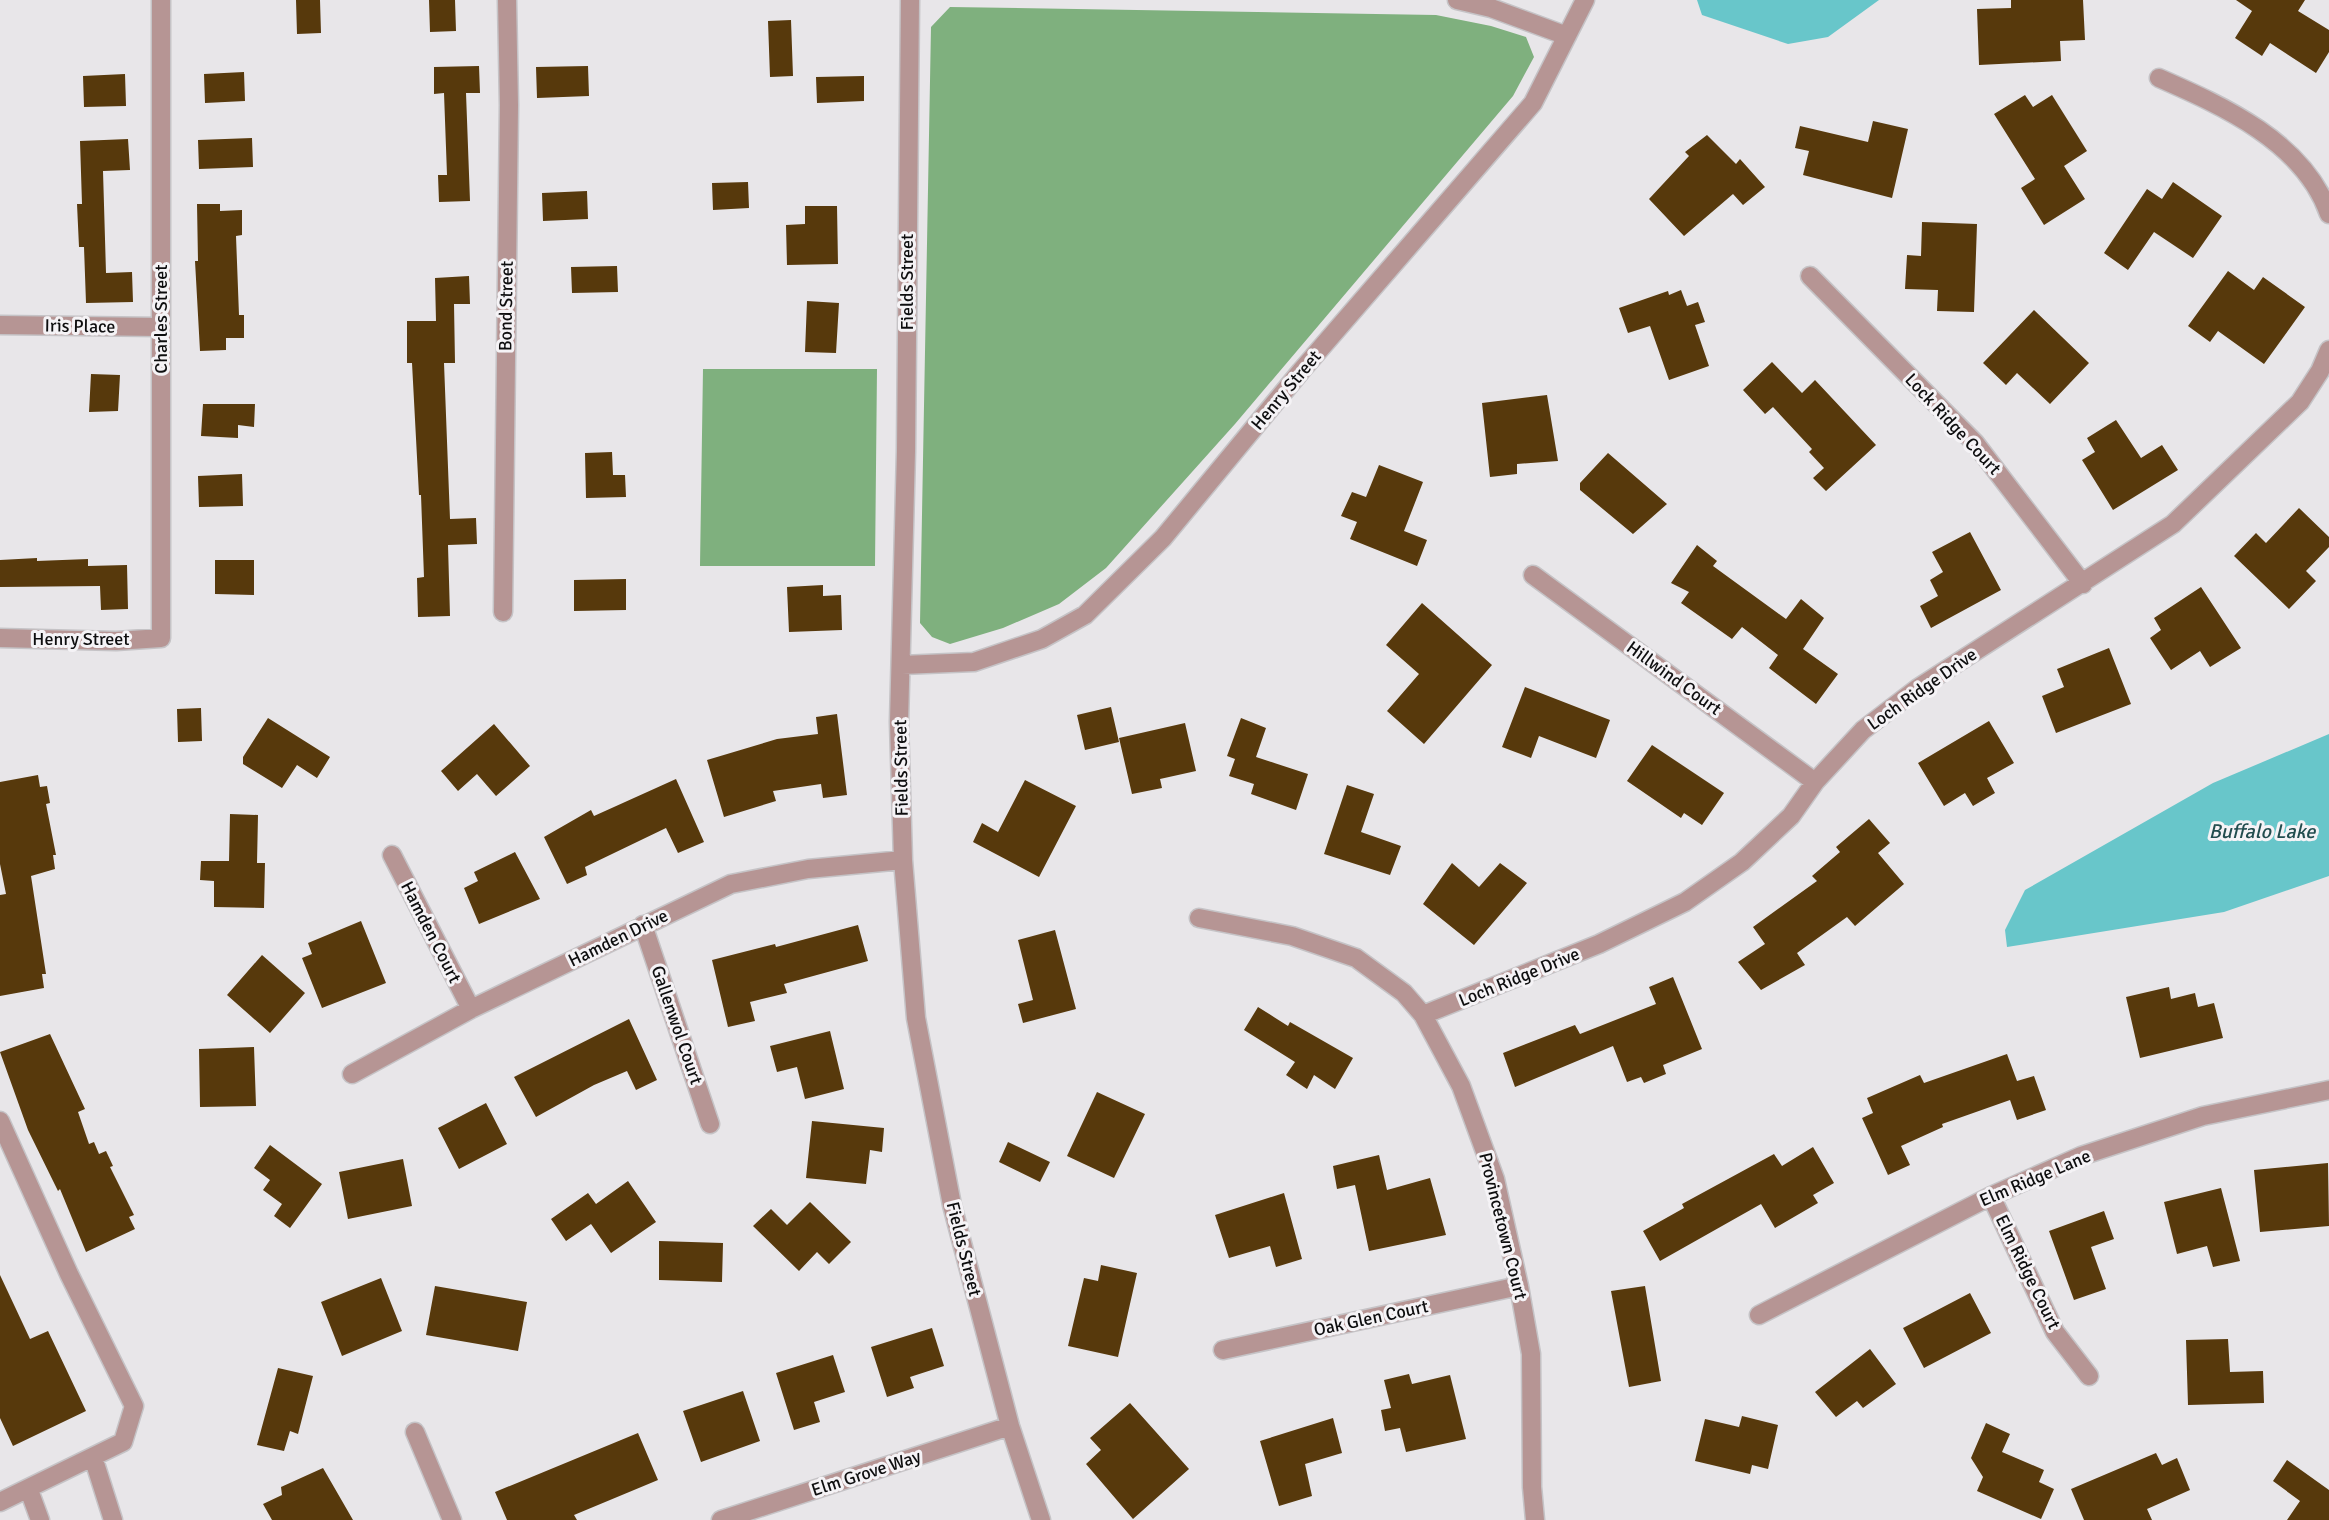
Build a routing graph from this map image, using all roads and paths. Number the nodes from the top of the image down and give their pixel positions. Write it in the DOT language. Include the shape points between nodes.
graph roads {
  1 [pos="161,0"];
  2 [pos="507,0"];
  3 [pos="909,0"];
  4 [pos="1457,0"];
  5 [pos="1586,0"];
  6 [pos="1567,36"];
  7 [pos="2159,78"];
  8 [pos="2329,214"];
  9 [pos="1810,276"];
  10 [pos="0,325"];
  11 [pos="160,327"];
  12 [pos="2329,350"];
  13 [pos="1533,575"];
  14 [pos="2083,584"];
  15 [pos="503,612"];
  16 [pos="0,638"];
  17 [pos="161,638"];
  18 [pos="902,666"];
  19 [pos="1815,782"];
  20 [pos="392,855"];
  21 [pos="903,860"];
  22 [pos="1199,918"];
  23 [pos="643,926"];
  24 [pos="471,1009"];
  25 [pos="1423,1015"];
  26 [pos="352,1074"];
  27 [pos="2329,1090"];
  28 [pos="0,1121"];
  29 [pos="710,1124"];
  30 [pos="1991,1196"];
  31 [pos="1519,1286"];
  32 [pos="1759,1315"];
  33 [pos="1223,1350"];
  34 [pos="2089,1376"];
  35 [pos="1010,1426"];
  36 [pos="415,1432"];
  37 [pos="93,1457"];
  38 [pos="29,1490"];
  39 [pos="0,1502"];
  40 [pos="40,1520"];
  41 [pos="113,1520"];
  42 [pos="452,1520"];
  43 [pos="721,1520"];
  44 [pos="1041,1520"];
  45 [pos="1535,1520"];
  1 -- 11 [label="street, Charles Street"];
  2 -- 15 [label="street, Bond Street"];
  3 -- 18 [label="street, Fields Street"];
  4 -- 6 [label="street"];
  5 -- 6 [label="street, Henry Street"];
  6 -- 18 [label="street, Henry Street" via="1533,103 1301,371 1163,538 1084,615 1041,639 974,662"];
  7 -- 8 [label="street" via="2238,116 2280,146 2306,175"];
  9 -- 14 [label="street, Lock Ridge Court" via="1975,443"];
  10 -- 11 [label="street, Iris Place"];
  11 -- 17 [label="street, Charles Street"];
  12 -- 14 [label="street, Loch Ridge Drive" via="2300,402 2231,471 2173,524"];
  13 -- 19 [label="street, Hillwind Court"];
  14 -- 19 [label="street, Loch Ridge Drive" via="1918,688 1863,729"];
  16 -- 17 [label="street, Henry Street"];
  18 -- 21 [label="street, Fields Street" via="899,722"];
  19 -- 25 [label="street, Loch Ridge Drive" via="1791,816 1742,862 1685,902 1599,944"];
  20 -- 24 [label="street, Hamden Court"];
  21 -- 23 [label="street, Hamden Drive" via="808,869 731,884"];
  21 -- 35 [label="street, Fields Street" via="916,1018 952,1205"];
  22 -- 25 [label="street, Provincetown Court" via="1292,936 1356,958 1404,993"];
  23 -- 24 [label="street, Hamden Drive"];
  23 -- 29 [label="street, Gallenwol Court"];
  24 -- 26 [label="street, Hamden Drive"];
  25 -- 31 [label="street, Provincetown Court" via="1461,1086 1495,1179"];
  27 -- 30 [label="street, Elm Ridge Lane" via="2203,1116 2080,1156"];
  28 -- 37 [label="street" via="134,1406 123,1442"];
  30 -- 32 [label="street, Elm Ridge Lane"];
  30 -- 34 [label="street, Elm Ridge Court" via="2055,1332"];
  31 -- 33 [label="street, Oak Glen Court"];
  31 -- 45 [label="street, Provincetown Court" via="1531,1354"];
  35 -- 43 [label="street, Elm Grove Way"];
  35 -- 44 [label="street, Fields Street"];
  36 -- 42 [label="street"];
  37 -- 38 [label="street"];
  37 -- 41 [label="street"];
  38 -- 39 [label="street"];
  38 -- 40 [label="street"];
}
